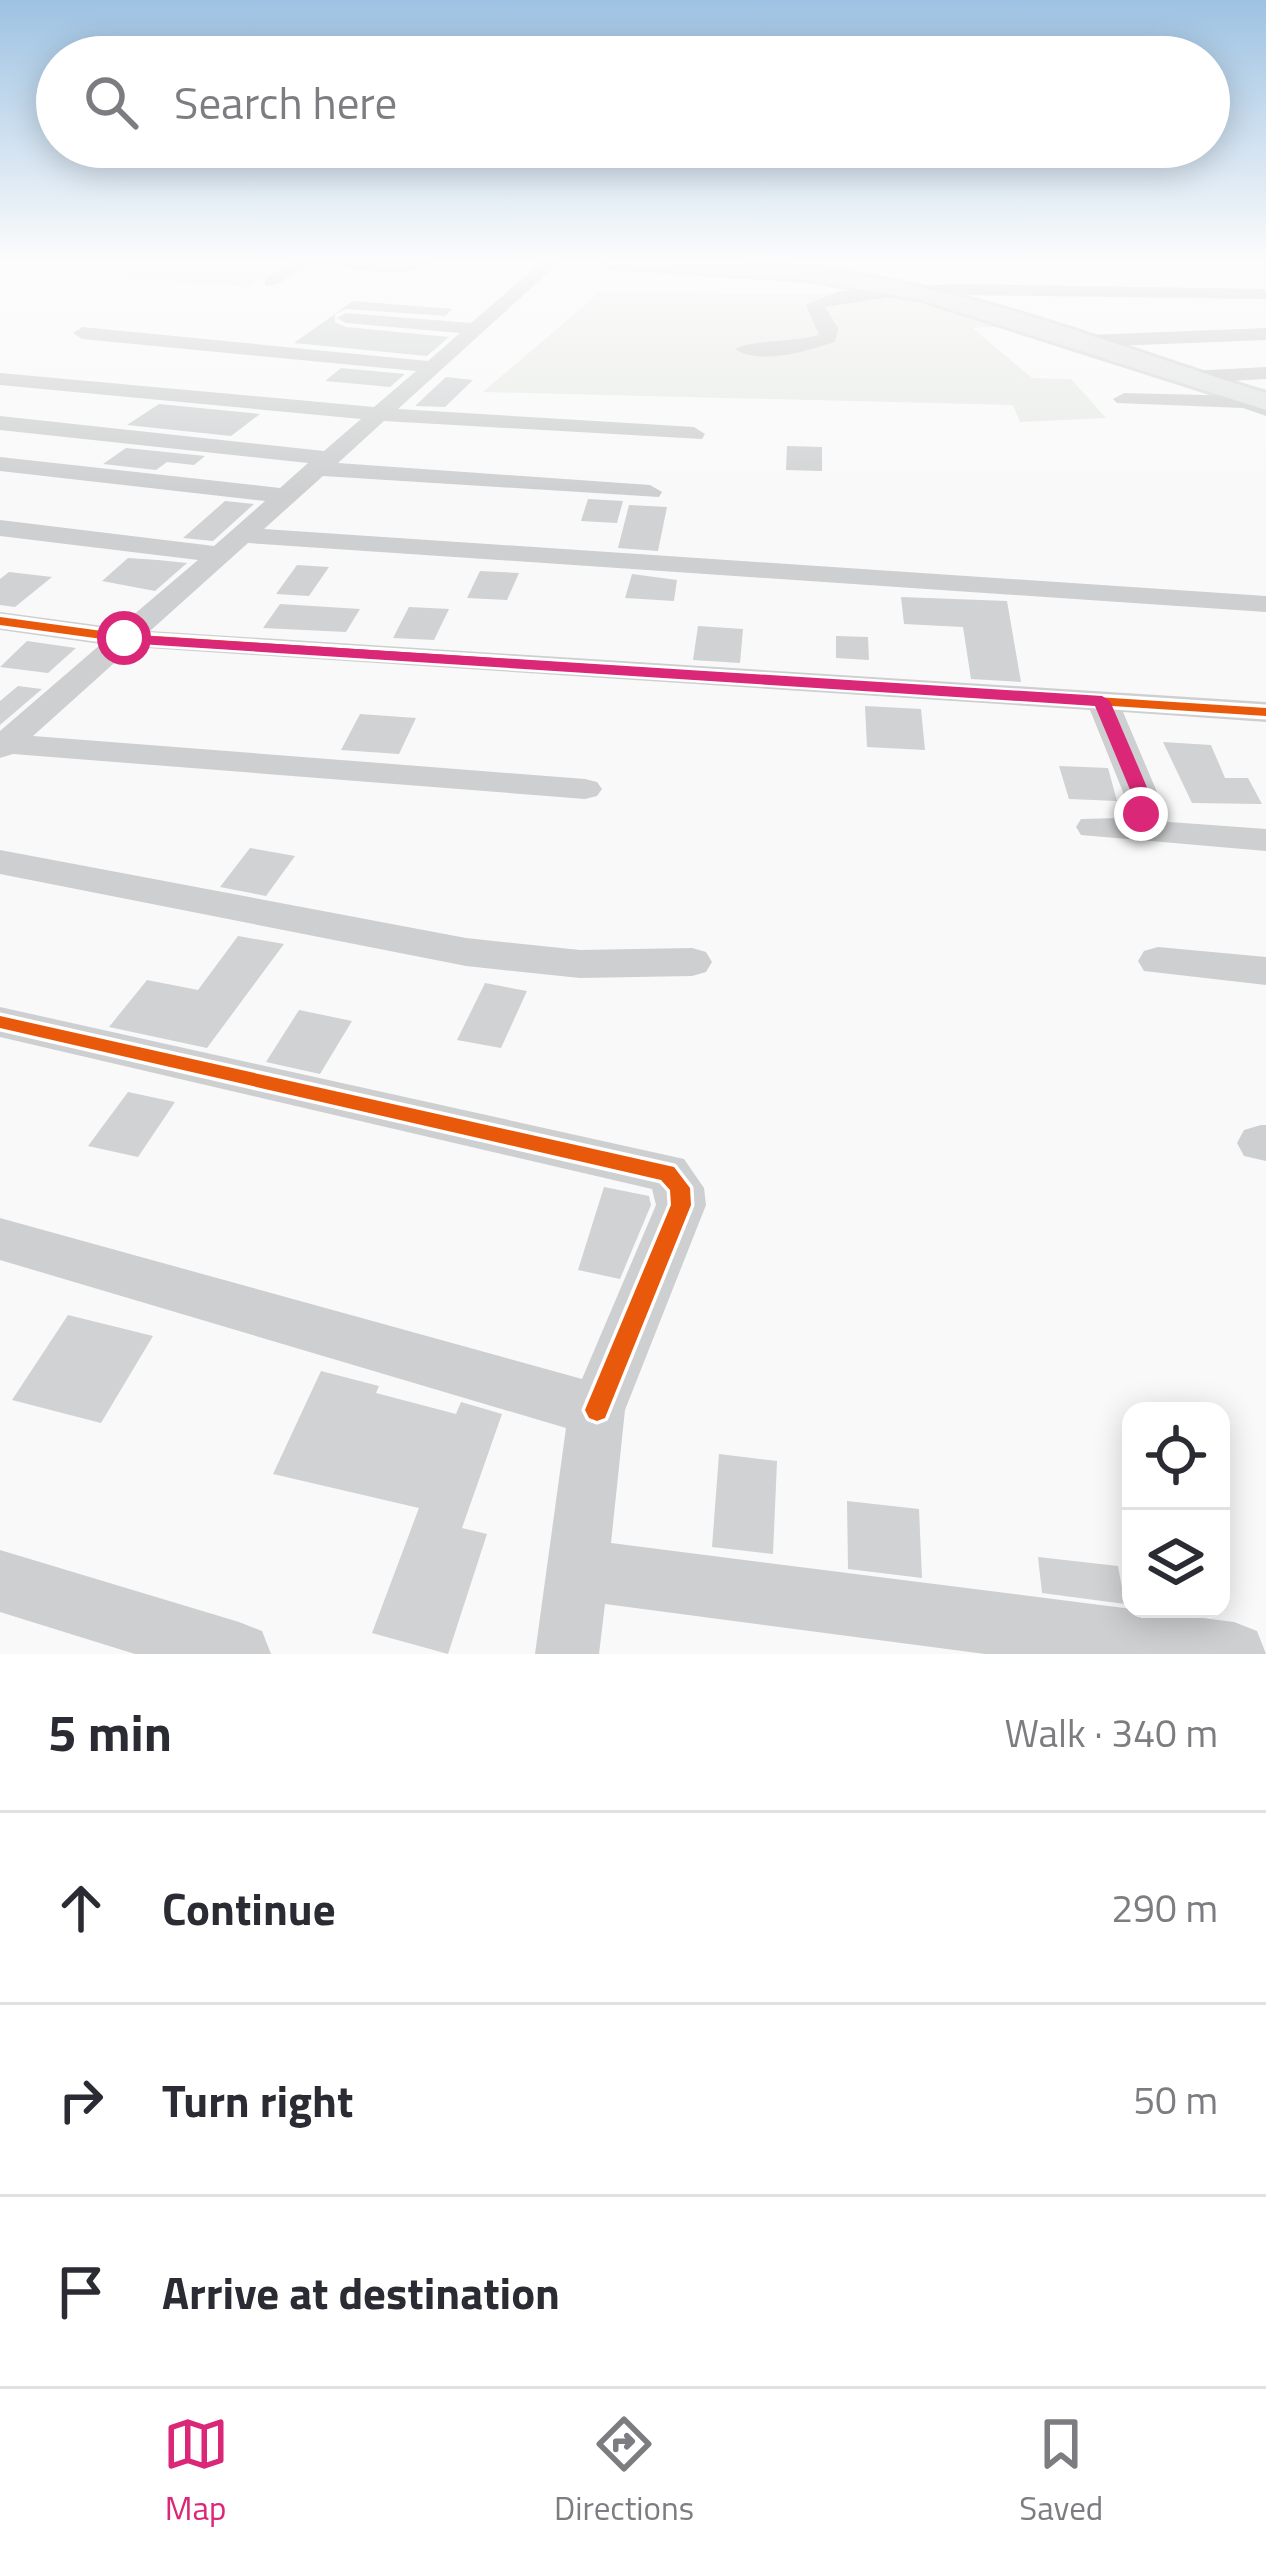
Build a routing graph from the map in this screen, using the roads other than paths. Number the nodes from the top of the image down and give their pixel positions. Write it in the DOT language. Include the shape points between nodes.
graph roads {
  1 [pos="135,338"];
  2 [pos="464,338"];
  3 [pos="827,338"];
  4 [pos="1079,338"];
  5 [pos="1126,338"];
  6 [pos="1088,341"];
  7 [pos="745,349"];
  8 [pos="1266,355"];
  9 [pos="1144,361"];
  10 [pos="431,367"];
  11 [pos="1266,373"];
  12 [pos="1190,376"];
  13 [pos="0,379"];
  14 [pos="1233,392"];
  15 [pos="1266,392"];
  16 [pos="1124,399"];
  17 [pos="1266,406"];
  18 [pos="377,414"];
  19 [pos="0,423"];
  20 [pos="694,434"];
  21 [pos="321,463"];
  22 [pos="0,464"];
  23 [pos="650,492"];
  24 [pos="283,496"];
  25 [pos="0,528"];
  26 [pos="239,535"];
  27 [pos="218,554"];
  28 [pos="1266,604"];
  29 [pos="0,621"];
  30 [pos="124,638"];
  31 [pos="1102,701"];
  32 [pos="1266,712"];
  33 [pos="2,745"];
  34 [pos="585,790"];
  35 [pos="1094,827"];
  36 [pos="1137,830"];
  37 [pos="1266,840"];
  38 [pos="0,862"];
  39 [pos="692,962"];
  40 [pos="1158,962"];
  41 [pos="1266,970"];
  42 [pos="0,1022"];
  43 [pos="0,1240"];
  44 [pos="597,1410"];
  45 [pos="578,1570"];
  46 [pos="0,1582"];
  47 [pos="238,1654"];
  48 [pos="566,1654"];
  49 [pos="1234,1654"];
  1 -- 10 [label="street"];
  2 -- 10 [label="street"];
  3 -- 7 [label="street"];
  4 -- 6 [label="main road"];
  5 -- 6 [label="street"];
  6 -- 9 [label="main road"];
  8 -- 9 [label="street"];
  9 -- 12 [label="main road"];
  10 -- 18 [label="street"];
  11 -- 12 [label="street"];
  12 -- 14 [label="main road"];
  13 -- 18 [label="street"];
  14 -- 15 [label="street"];
  14 -- 17 [label="main road"];
  16 -- 17 [label="street"];
  18 -- 20 [label="street"];
  18 -- 21 [label="street"];
  19 -- 21 [label="street"];
  21 -- 23 [label="street"];
  21 -- 24 [label="street"];
  22 -- 24 [label="street"];
  24 -- 26 [label="street"];
  25 -- 27 [label="street"];
  26 -- 27 [label="street"];
  26 -- 28 [label="street"];
  27 -- 30 [label="street"];
  29 -- 30 [label="street"];
  30 -- 31 [label="street"];
  30 -- 33 [label="street"];
  31 -- 32 [label="street"];
  31 -- 36 [label="street" via="1140,792"];
  33 -- 34 [label="street"];
  35 -- 36 [label="street"];
  36 -- 37 [label="street"];
  38 -- 39 [label="street" via="466,952 580,964"];
  40 -- 41 [label="street"];
  42 -- 44 [label="street" via="667,1173 681,1205"];
  43 -- 44 [label="street"];
  44 -- 45 [label="street"];
  45 -- 48 [label="street"];
  45 -- 49 [label="street"];
  46 -- 47 [label="street"];
}
